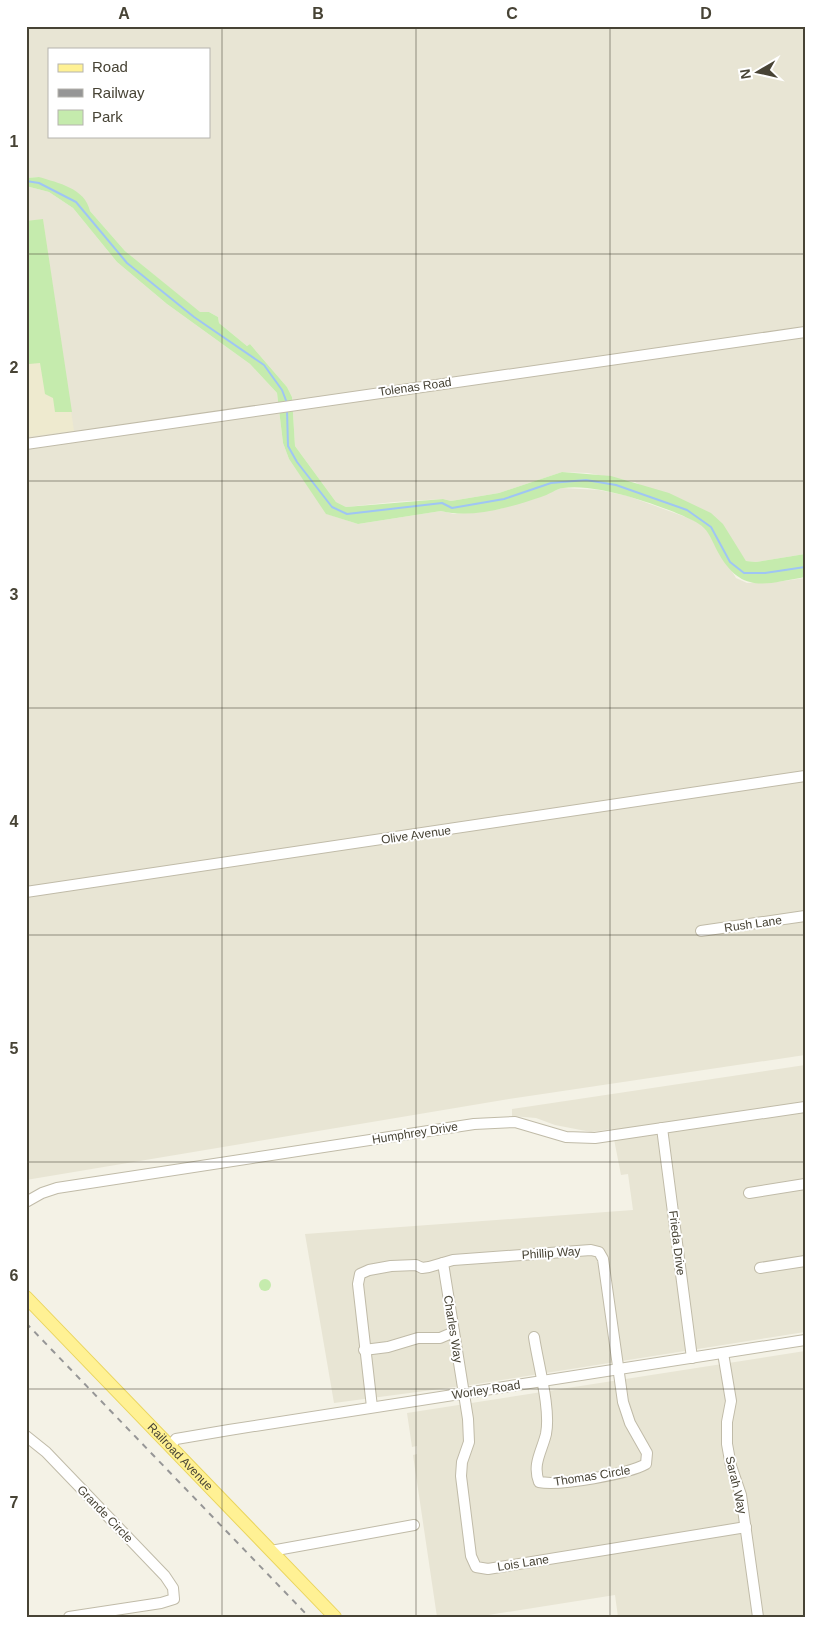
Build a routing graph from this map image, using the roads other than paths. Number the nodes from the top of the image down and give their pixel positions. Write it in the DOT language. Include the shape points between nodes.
graph roads {
  1 [pos="805,332"];
  2 [pos="26,444"];
  3 [pos="805,776"];
  4 [pos="26,892"];
  5 [pos="805,916"];
  6 [pos="701,931"];
  7 [pos="805,1107"];
  8 [pos="662,1128"];
  9 [pos="805,1184"];
  10 [pos="749,1193"];
  11 [pos="26,1202"];
  12 [pos="805,1261"];
  13 [pos="443,1263"];
  14 [pos="760,1268"];
  15 [pos="26,1297"];
  16 [pos="454,1332"];
  17 [pos="534,1337"];
  18 [pos="805,1340"];
  19 [pos="364,1350"];
  20 [pos="723,1353"];
  21 [pos="692,1358"];
  22 [pos="618,1370"];
  23 [pos="541,1382"];
  24 [pos="463,1394"];
  25 [pos="372,1408"];
  26 [pos="26,1436"];
  27 [pos="170,1446"];
  28 [pos="414,1525"];
  29 [pos="746,1527"];
  30 [pos="271,1551"];
  31 [pos="69,1617"];
  32 [pos="335,1617"];
  33 [pos="758,1617"];
  1 -- 2 [label="street, Tolenas Road"];
  3 -- 4 [label="street, Olive Avenue"];
  5 -- 6 [label="street, Rush Lane"];
  7 -- 8 [label="street, Humphrey Drive"];
  8 -- 11 [label="street, Humphrey Drive" via="573,1138 500,1121 57,1188"];
  8 -- 21 [label="street, Frieda Drive"];
  9 -- 10 [label="street"];
  12 -- 14 [label="street"];
  13 -- 16 [label="street, Charles Way"];
  13 -- 19 [label="street, Phillip Way" via="422,1268 416,1265 369,1270 360,1274 358,1284"];
  13 -- 22 [label="street, Phillip Way" via="591,1250 599,1252 603,1259"];
  15 -- 27 [label="main road, Railroad Avenue"];
  16 -- 19 [label="street" via="440,1338 428,1336"];
  16 -- 24 [label="street, Charles Way"];
  17 -- 23 [label="street"];
  18 -- 20 [label="street, Worley Road"];
  19 -- 25 [label="street, Phillip Way"];
  20 -- 21 [label="street, Worley Road"];
  20 -- 29 [label="street, Sarah Way" via="731,1401 727,1444"];
  21 -- 22 [label="street, Worley Road"];
  22 -- 23 [label="street, Worley Road"];
  22 -- 23 [label="street, Thomas Circle" via="623,1402 630,1423 647,1453 646,1464 637,1469 549,1484 539,1482 536,1474 547,1422"];
  23 -- 24 [label="street, Worley Road"];
  24 -- 25 [label="street, Worley Road"];
  24 -- 29 [label="street, Lois Lane" via="469,1442 461,1476 471,1556 476,1568 488,1569"];
  25 -- 27 [label="street, Worley Road" via="176,1440"];
  26 -- 31 [label="street, Grande Circle" via="46,1452 165,1576 178,1601"];
  27 -- 30 [label="main road, Railroad Avenue"];
  28 -- 30 [label="street"];
  29 -- 33 [label="street, Sarah Way"];
  30 -- 32 [label="main road, Railroad Avenue"];
}
